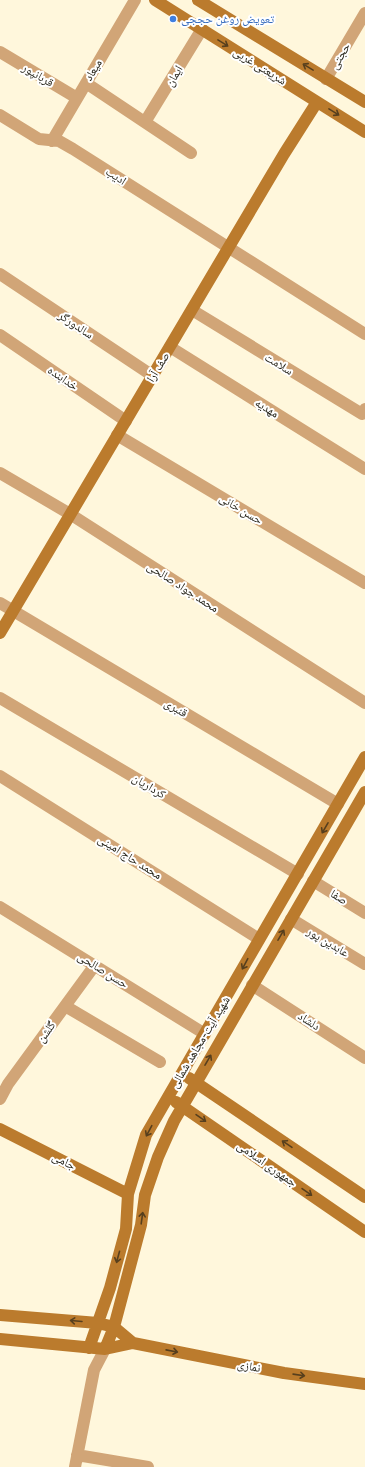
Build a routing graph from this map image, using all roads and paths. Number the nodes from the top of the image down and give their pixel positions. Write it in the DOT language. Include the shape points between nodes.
graph roads {
  1 [pos="135,0"];
  2 [pos="155,0"];
  3 [pos="198,0"];
  4 [pos="365,13"];
  5 [pos="202,29"];
  6 [pos="0,52"];
  7 [pos="326,78"];
  8 [pos="86,83"];
  9 [pos="77,98"];
  10 [pos="317,102"];
  11 [pos="365,102"];
  12 [pos="0,115"];
  13 [pos="145,122"];
  14 [pos="365,132"];
  15 [pos="52,140"];
  16 [pos="191,153"];
  17 [pos="229,248"];
  18 [pos="0,274"];
  19 [pos="192,310"];
  20 [pos="365,334"];
  21 [pos="0,335"];
  22 [pos="170,347"];
  23 [pos="153,376"];
  24 [pos="365,409"];
  25 [pos="126,421"];
  26 [pos="117,436"];
  27 [pos="365,469"];
  28 [pos="0,473"];
  29 [pos="70,514"];
  30 [pos="365,583"];
  31 [pos="0,603"];
  32 [pos="13,611"];
  33 [pos="0,633"];
  34 [pos="0,698"];
  35 [pos="365,703"];
  36 [pos="365,757"];
  37 [pos="0,776"];
  38 [pos="364,794"];
  39 [pos="338,804"];
  40 [pos="298,874"];
  41 [pos="313,881"];
  42 [pos="0,907"];
  43 [pos="365,913"];
  44 [pos="291,919"];
  45 [pos="259,939"];
  46 [pos="365,964"];
  47 [pos="95,965"];
  48 [pos="252,985"];
  49 [pos="65,1006"];
  50 [pos="205,1034"];
  51 [pos="365,1058"];
  52 [pos="160,1062"];
  53 [pos="181,1074"];
  54 [pos="196,1082"];
  55 [pos="168,1097"];
  56 [pos="0,1099"];
  57 [pos="182,1106"];
  58 [pos="0,1129"];
  59 [pos="128,1194"];
  60 [pos="365,1197"];
  61 [pos="365,1232"];
  62 [pos="0,1315"];
  63 [pos="98,1323"];
  64 [pos="114,1327"];
  65 [pos="0,1340"];
  66 [pos="133,1343"];
  67 [pos="89,1348"];
  68 [pos="105,1349"];
  69 [pos="94,1370"];
  70 [pos="365,1384"];
  71 [pos="77,1455"];
  72 [pos="75,1467"];
  73 [pos="148,1467"];
  1 -- 8 [label="street, میعاد"];
  2 -- 5 [label="street, شریعتی غربی"];
  7 -- 3 [label="street, شریعتی غربی, one-way"];
  4 -- 7 [label="street, حجتی"];
  5 -- 10 [label="street, شریعتی غربی, one-way"];
  5 -- 13 [label="street, ایمان"];
  6 -- 9 [label="street, قربانپور"];
  7 -- 11 [label="street, شریعتی غربی"];
  8 -- 9 [label="street, میعاد"];
  8 -- 13 [label="street"];
  9 -- 15 [label="street, میعاد"];
  10 -- 14 [label="street, شریعتی غربی, one-way"];
  10 -- 17 [label="street, صف آرا"];
  12 -- 15 [label="street, ادیب" via="39,139"];
  13 -- 16 [label="street"];
  15 -- 17 [label="street, ادیب" via="73,148"];
  17 -- 19 [label="street, صف آرا"];
  17 -- 20 [label="street, ادیب"];
  18 -- 23 [label="street, سالدورگر"];
  19 -- 22 [label="street, صف آرا"];
  19 -- 24 [label="street, سلامت" via="362,414"];
  21 -- 25 [label="street, خدابنده"];
  22 -- 23 [label="street, صف آرا"];
  22 -- 27 [label="street, مهدیه"];
  23 -- 25 [label="street, صف آرا"];
  25 -- 26 [label="street, صف آرا"];
  26 -- 29 [label="street, صف آرا"];
  26 -- 30 [label="street, حسن خانی"];
  28 -- 29 [label="street, محمد جواد صالحی"];
  29 -- 32 [label="street, صف آرا"];
  29 -- 35 [label="street, محمد جواد صالحی"];
  31 -- 32 [label="street, قنبری"];
  32 -- 33 [label="street, صف آرا"];
  32 -- 39 [label="street, قنبری"];
  34 -- 40 [label="street, کرداریان"];
  36 -- 39 [label="street, شهید آیت-مجاهد شمالی"];
  37 -- 45 [label="street, محمد حاج امینی"];
  38 -- 41 [label="street, شهید آیت-مجاهد شمالی"];
  39 -- 40 [label="street, شهید آیت-مجاهد شمالی, one-way"];
  40 -- 45 [label="street, شهید آیت-مجاهد شمالی"];
  41 -- 43 [label="street, صفا"];
  41 -- 44 [label="street, شهید آیت-مجاهد شمالی"];
  42 -- 47 [label="street, حسن صالحی"];
  44 -- 46 [label="street, عابدین پور"];
  48 -- 44 [label="street, شهید آیت-مجاهد شمالی, one-way"];
  45 -- 50 [label="street, شهید آیت-مجاهد شمالی, one-way"];
  47 -- 49 [label="street, گلشن"];
  47 -- 50 [label="street, حسن صالحی"];
  48 -- 51 [label="street, دلشاد"];
  54 -- 48 [label="street, شهید آیت-مجاهد شمالی, one-way"];
  49 -- 52 [label="street"];
  49 -- 56 [label="street, گلشن" via="8,1084"];
  50 -- 53 [label="street, شهید آیت-مجاهد شمالی"];
  53 -- 54 [label="street"];
  53 -- 55 [label="street, شهید آیت-مجاهد شمالی"];
  54 -- 57 [label="street, شهید آیت-مجاهد شمالی"];
  60 -- 54 [label="street, one-way"];
  55 -- 57 [label="street, جمهوری اسلامی"];
  55 -- 59 [label="street, شهید آیت-مجاهد شمالی, one-way" via="146,1135"];
  57 -- 61 [label="street, جمهوری اسلامی, one-way"];
  64 -- 57 [label="street, شهید آیت-مجاهد شمالی, one-way" via="142,1225 146,1195 158,1157"];
  58 -- 59 [label="street, جامی"];
  59 -- 63 [label="street, شهید آیت-مجاهد شمالی, one-way" via="126,1229"];
  63 -- 62 [label="street, نمازی, one-way"];
  63 -- 64 [label="street, نمازی"];
  63 -- 67 [label="street, شهید آیت-مجاهد شمالی"];
  64 -- 66 [label="street, نمازی"];
  64 -- 68 [label="street, شهید آیت-مجاهد شمالی"];
  65 -- 67 [label="street, نمازی"];
  66 -- 68 [label="street, نمازی"];
  66 -- 70 [label="street, نمازی, one-way" via="284,1373"];
  67 -- 68 [label="street, نمازی"];
  67 -- 69 [label="street"];
  68 -- 69 [label="street"];
  69 -- 71 [label="street"];
  71 -- 72 [label="street"];
  71 -- 73 [label="street"];
}
